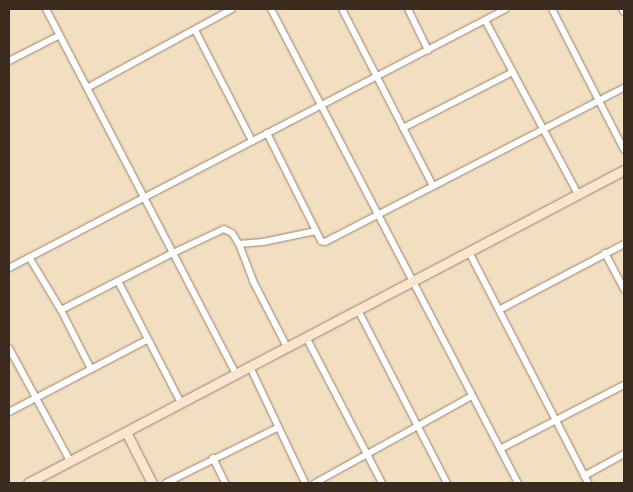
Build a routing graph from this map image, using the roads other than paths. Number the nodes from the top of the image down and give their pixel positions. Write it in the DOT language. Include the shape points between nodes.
graph roads {
  1 [pos="46,9"];
  2 [pos="232,9"];
  3 [pos="271,9"];
  4 [pos="342,9"];
  5 [pos="408,9"];
  6 [pos="506,9"];
  7 [pos="552,9"];
  8 [pos="622,9"];
  9 [pos="624,12"];
  10 [pos="485,20"];
  11 [pos="195,30"];
  12 [pos="60,35"];
  13 [pos="428,50"];
  14 [pos="9,61"];
  15 [pos="513,72"];
  16 [pos="376,76"];
  17 [pos="86,88"];
  18 [pos="624,88"];
  19 [pos="599,101"];
  20 [pos="320,104"];
  21 [pos="403,128"];
  22 [pos="543,130"];
  23 [pos="267,133"];
  24 [pos="252,141"];
  25 [pos="624,150"];
  26 [pos="624,170"];
  27 [pos="433,186"];
  28 [pos="578,194"];
  29 [pos="142,198"];
  30 [pos="378,215"];
  31 [pos="316,232"];
  32 [pos="239,244"];
  33 [pos="624,244"];
  34 [pos="172,252"];
  35 [pos="469,252"];
  36 [pos="605,253"];
  37 [pos="29,257"];
  38 [pos="9,268"];
  39 [pos="118,281"];
  40 [pos="412,281"];
  41 [pos="624,290"];
  42 [pos="61,310"];
  43 [pos="358,310"];
  44 [pos="499,310"];
  45 [pos="306,337"];
  46 [pos="147,340"];
  47 [pos="287,347"];
  48 [pos="9,348"];
  49 [pos="250,367"];
  50 [pos="91,369"];
  51 [pos="236,374"];
  52 [pos="624,385"];
  53 [pos="472,396"];
  54 [pos="35,399"];
  55 [pos="181,403"];
  56 [pos="9,412"];
  57 [pos="556,420"];
  58 [pos="417,425"];
  59 [pos="277,428"];
  60 [pos="126,432"];
  61 [pos="500,449"];
  62 [pos="367,453"];
  63 [pos="624,454"];
  64 [pos="213,458"];
  65 [pos="70,461"];
  66 [pos="584,476"];
  67 [pos="446,481"];
  68 [pos="28,483"];
  69 [pos="152,483"];
  70 [pos="166,483"];
  71 [pos="225,483"];
  72 [pos="305,483"];
  73 [pos="315,483"];
  74 [pos="382,483"];
  75 [pos="436,483"];
  76 [pos="518,483"];
  77 [pos="588,483"];
  1 -- 12 [label="street"];
  2 -- 11 [label="street"];
  3 -- 20 [label="street"];
  4 -- 16 [label="street"];
  5 -- 13 [label="street"];
  6 -- 10 [label="street"];
  7 -- 19 [label="street"];
  8 -- 9 [label="street"];
  10 -- 13 [label="street"];
  10 -- 15 [label="street"];
  11 -- 17 [label="street"];
  11 -- 24 [label="street"];
  12 -- 14 [label="street"];
  12 -- 17 [label="street"];
  13 -- 16 [label="street"];
  15 -- 21 [label="street"];
  15 -- 22 [label="street"];
  16 -- 20 [label="street"];
  16 -- 21 [label="street"];
  17 -- 29 [label="street"];
  18 -- 19 [label="street"];
  19 -- 22 [label="street"];
  19 -- 25 [label="street"];
  20 -- 23 [label="street"];
  20 -- 30 [label="street"];
  21 -- 27 [label="street"];
  22 -- 27 [label="street"];
  22 -- 28 [label="street"];
  23 -- 24 [label="street"];
  23 -- 31 [label="street"];
  24 -- 29 [label="street"];
  26 -- 28 [label="street"];
  27 -- 30 [label="street"];
  28 -- 35 [label="street"];
  29 -- 34 [label="street"];
  29 -- 37 [label="street"];
  30 -- 31 [label="street" via="325,242"];
  30 -- 40 [label="street"];
  31 -- 32 [label="street"];
  32 -- 34 [label="street" via="232,233 224,229"];
  32 -- 47 [label="street" via="253,281"];
  33 -- 36 [label="street"];
  34 -- 39 [label="street"];
  34 -- 51 [label="street"];
  35 -- 40 [label="street"];
  35 -- 44 [label="street"];
  36 -- 41 [label="street"];
  36 -- 44 [label="street"];
  37 -- 38 [label="street"];
  37 -- 42 [label="street"];
  39 -- 42 [label="street"];
  39 -- 46 [label="street"];
  40 -- 43 [label="street"];
  40 -- 53 [label="street"];
  42 -- 50 [label="street"];
  43 -- 45 [label="street"];
  43 -- 58 [label="street"];
  44 -- 57 [label="street"];
  45 -- 47 [label="street"];
  45 -- 62 [label="street"];
  46 -- 50 [label="street"];
  46 -- 55 [label="street"];
  47 -- 49 [label="street"];
  48 -- 54 [label="street"];
  49 -- 51 [label="street"];
  49 -- 59 [label="street"];
  50 -- 54 [label="street"];
  51 -- 55 [label="street"];
  52 -- 57 [label="street"];
  53 -- 58 [label="street"];
  53 -- 61 [label="street"];
  54 -- 56 [label="street"];
  54 -- 65 [label="street"];
  55 -- 60 [label="street"];
  57 -- 61 [label="street"];
  57 -- 66 [label="street"];
  58 -- 62 [label="street"];
  58 -- 67 [label="street"];
  59 -- 64 [label="street"];
  59 -- 72 [label="street"];
  60 -- 65 [label="street"];
  60 -- 69 [label="street"];
  61 -- 76 [label="street"];
  62 -- 73 [label="street"];
  62 -- 74 [label="street"];
  63 -- 66 [label="street"];
  64 -- 70 [label="street"];
  64 -- 71 [label="street"];
  65 -- 68 [label="street"];
  66 -- 77 [label="street"];
  67 -- 75 [label="street"];
}
